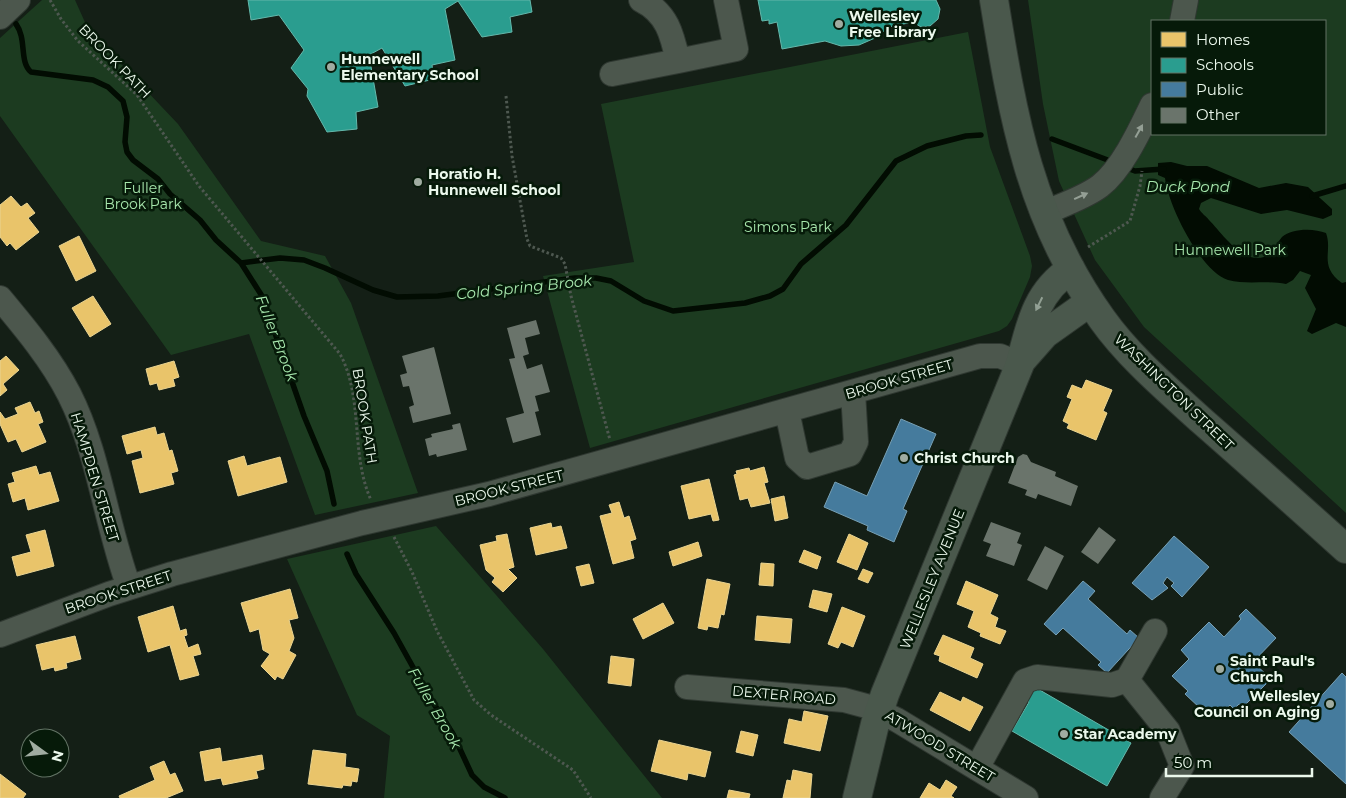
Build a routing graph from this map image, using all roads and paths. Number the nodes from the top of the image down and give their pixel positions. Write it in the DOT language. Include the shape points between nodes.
graph roads {
  1 [pos="18,0"];
  2 [pos="50,0"];
  3 [pos="641,0"];
  4 [pos="726,0"];
  5 [pos="994,0"];
  6 [pos="1186,0"];
  7 [pos="0,17"];
  8 [pos="1182,20"];
  9 [pos="678,61"];
  10 [pos="612,74"];
  11 [pos="506,96"];
  12 [pos="1151,107"];
  13 [pos="1140,186"];
  14 [pos="1044,213"];
  15 [pos="1088,247"];
  16 [pos="1071,269"];
  17 [pos="0,298"];
  18 [pos="1090,302"];
  19 [pos="1020,364"];
  20 [pos="853,392"];
  21 [pos="787,411"];
  22 [pos="615,460"];
  23 [pos="382,518"];
  24 [pos="1346,549"];
  25 [pos="129,587"];
  26 [pos="1155,631"];
  27 [pos="0,635"];
  28 [pos="1127,680"];
  29 [pos="687,687"];
  30 [pos="879,711"];
  31 [pos="977,768"];
  32 [pos="591,798"];
  33 [pos="857,798"];
  34 [pos="1026,798"];
  35 [pos="1162,798"];
  1 -- 7 [label="street"];
  2 -- 23 [label="path, BROOK PATH" via="78,41 136,95 189,172 345,363 351,385 362,471 369,495"];
  3 -- 9 [label="street" via="666,21"];
  4 -- 9 [label="street" via="736,49"];
  5 -- 14 [label="main road, WASHINGTON STREET" via="1017,131"];
  6 -- 8 [label="street"];
  9 -- 10 [label="street"];
  11 -- 22 [label="path" via="512,156 527,239 530,246 561,258 565,264"];
  14 -- 12 [label="street, one-way" via="1095,189 1118,164"];
  13 -- 15 [label="path" via="1128,224"];
  14 -- 16 [label="main road, WASHINGTON STREET"];
  16 -- 18 [label="main road, WASHINGTON STREET"];
  16 -- 19 [label="main road, WELLESLEY AVENUE, one-way" via="1052,283 1040,301"];
  17 -- 25 [label="street, HAMPDEN STREET" via="54,369 70,396"];
  18 -- 19 [label="main road, WELLESLEY AVENUE" via="1045,334"];
  18 -- 24 [label="main road, WASHINGTON STREET" via="1114,334 1169,390"];
  19 -- 20 [label="street, BROOK STREET" via="1000,356 980,356"];
  19 -- 30 [label="main road, WELLESLEY AVENUE"];
  20 -- 21 [label="street, BROOK STREET"];
  20 -- 21 [label="street" via="856,442 850,454 807,467 797,458"];
  21 -- 22 [label="street, BROOK STREET"];
  22 -- 23 [label="street, BROOK STREET" via="490,494"];
  23 -- 25 [label="street, BROOK STREET"];
  23 -- 32 [label="path, BROOK PATH" via="474,700 573,770"];
  25 -- 27 [label="street, BROOK STREET"];
  26 -- 28 [label="street"];
  28 -- 31 [label="street" via="1112,685 1037,677 1025,681"];
  28 -- 35 [label="street" via="1168,731 1182,766"];
  29 -- 30 [label="street, DEXTER ROAD" via="844,700"];
  30 -- 31 [label="street, ATWOOD STREET"];
  30 -- 33 [label="main road, WELLESLEY AVENUE"];
  31 -- 34 [label="street, ATWOOD STREET"];
}
